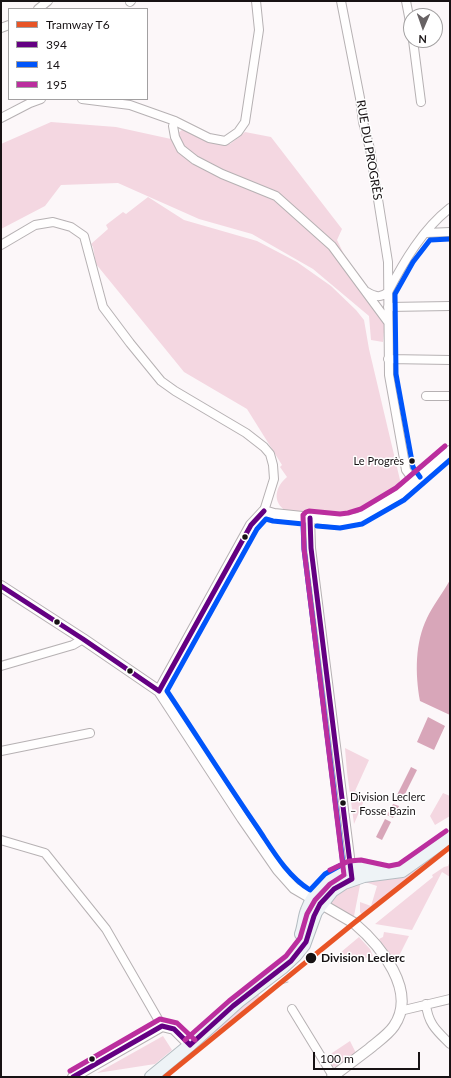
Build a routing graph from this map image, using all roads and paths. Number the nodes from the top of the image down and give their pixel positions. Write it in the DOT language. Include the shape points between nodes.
graph roads {
  1 [pos="48,1"];
  2 [pos="256,1"];
  3 [pos="341,1"];
  4 [pos="39,8"];
  5 [pos="414,48"];
  6 [pos="38,100"];
  7 [pos="90,100"];
  8 [pos="421,102"];
  9 [pos="1,118"];
  10 [pos="175,122"];
  11 [pos="450,208"];
  12 [pos="450,232"];
  13 [pos="426,233"];
  14 [pos="1,245"];
  15 [pos="404,262"];
  16 [pos="388,271"];
  17 [pos="398,273"];
  18 [pos="363,288"];
  19 [pos="388,292"];
  20 [pos="372,300"];
  21 [pos="388,304"];
  22 [pos="450,306"];
  23 [pos="388,322"];
  24 [pos="388,359"];
  25 [pos="450,360"];
  26 [pos="426,396"];
  27 [pos="450,396"];
  28 [pos="450,451"];
  29 [pos="414,481"];
  30 [pos="264,511"];
  31 [pos="310,518"];
  32 [pos="1,586"];
  33 [pos="83,639"];
  34 [pos="1,666"];
  35 [pos="159,691"];
  36 [pos="90,734"];
  37 [pos="1,751"];
  38 [pos="450,837"];
  39 [pos="1,840"];
  40 [pos="352,874"];
  41 [pos="316,901"];
  42 [pos="450,999"];
  43 [pos="426,1004"];
  44 [pos="292,1009"];
  45 [pos="400,1011"];
  46 [pos="162,1026"];
  47 [pos="450,1044"];
  48 [pos="190,1045"];
  49 [pos="73,1077"];
  50 [pos="151,1077"];
  51 [pos="332,1077"];
  1 -- 4 [label="street"];
  2 -- 10 [label="street" via="259,30 245,122 238,132 225,140 209,138"];
  3 -- 16 [label="street, RUE DU PROGRÈS" via="375,177"];
  5 -- 8 [label="street"];
  6 -- 9 [label="street"];
  7 -- 10 [label="street" via="130,105"];
  10 -- 18 [label="street" via="175,136 181,149 195,160 222,174 276,196 332,246"];
  11 -- 13 [label="street"];
  12 -- 13 [label="street"];
  13 -- 15 [label="street"];
  14 -- 30 [label="street" via="35,226 53,222 71,227 84,236 103,307 162,381 174,391 253,438 270,454 274,479"];
  15 -- 16 [label="street"];
  15 -- 17 [label="street"];
  16 -- 17 [label="street"];
  16 -- 19 [label="street, RUE DU PROGRÈS"];
  17 -- 19 [label="street"];
  18 -- 19 [label="street" via="378,297"];
  18 -- 20 [label="street"];
  19 -- 21 [label="street, RUE DU PROGRÈS"];
  20 -- 21 [label="street"];
  20 -- 23 [label="street"];
  21 -- 22 [label="street"];
  21 -- 23 [label="street, RUE DU PROGRÈS"];
  23 -- 24 [label="street, RUE DU PROGRÈS"];
  24 -- 25 [label="street"];
  24 -- 29 [label="street, RUE DU PROGRÈS" via="405,466"];
  26 -- 27 [label="street"];
  28 -- 29 [label="street"];
  29 -- 31 [label="street" via="400,494 359,518 340,521"];
  30 -- 31 [label="street"];
  30 -- 35 [label="street" via="251,525"];
  31 -- 40 [label="street" via="311,548"];
  32 -- 33 [label="street"];
  33 -- 34 [label="street" via="73,645"];
  33 -- 35 [label="street"];
  35 -- 41 [label="street" via="278,870 294,888"];
  36 -- 37 [label="street"];
  38 -- 40 [label="main road" via="402,871 388,874 364,867"];
  39 -- 46 [label="street" via="45,853 106,929"];
  40 -- 41 [label="main road" via="344,883"];
  41 -- 45 [label="street" via="354,922 384,955 401,989"];
  41 -- 48 [label="main road" via="310,933 296,955"];
  42 -- 43 [label="street"];
  43 -- 45 [label="street"];
  43 -- 47 [label="street" via="428,1018 433,1027"];
  44 -- 51 [label="street"];
  45 -- 51 [label="street" via="395,1025 389,1032"];
  46 -- 48 [label="street" via="174,1029"];
  46 -- 49 [label="street"];
  48 -- 50 [label="main road"];
}
